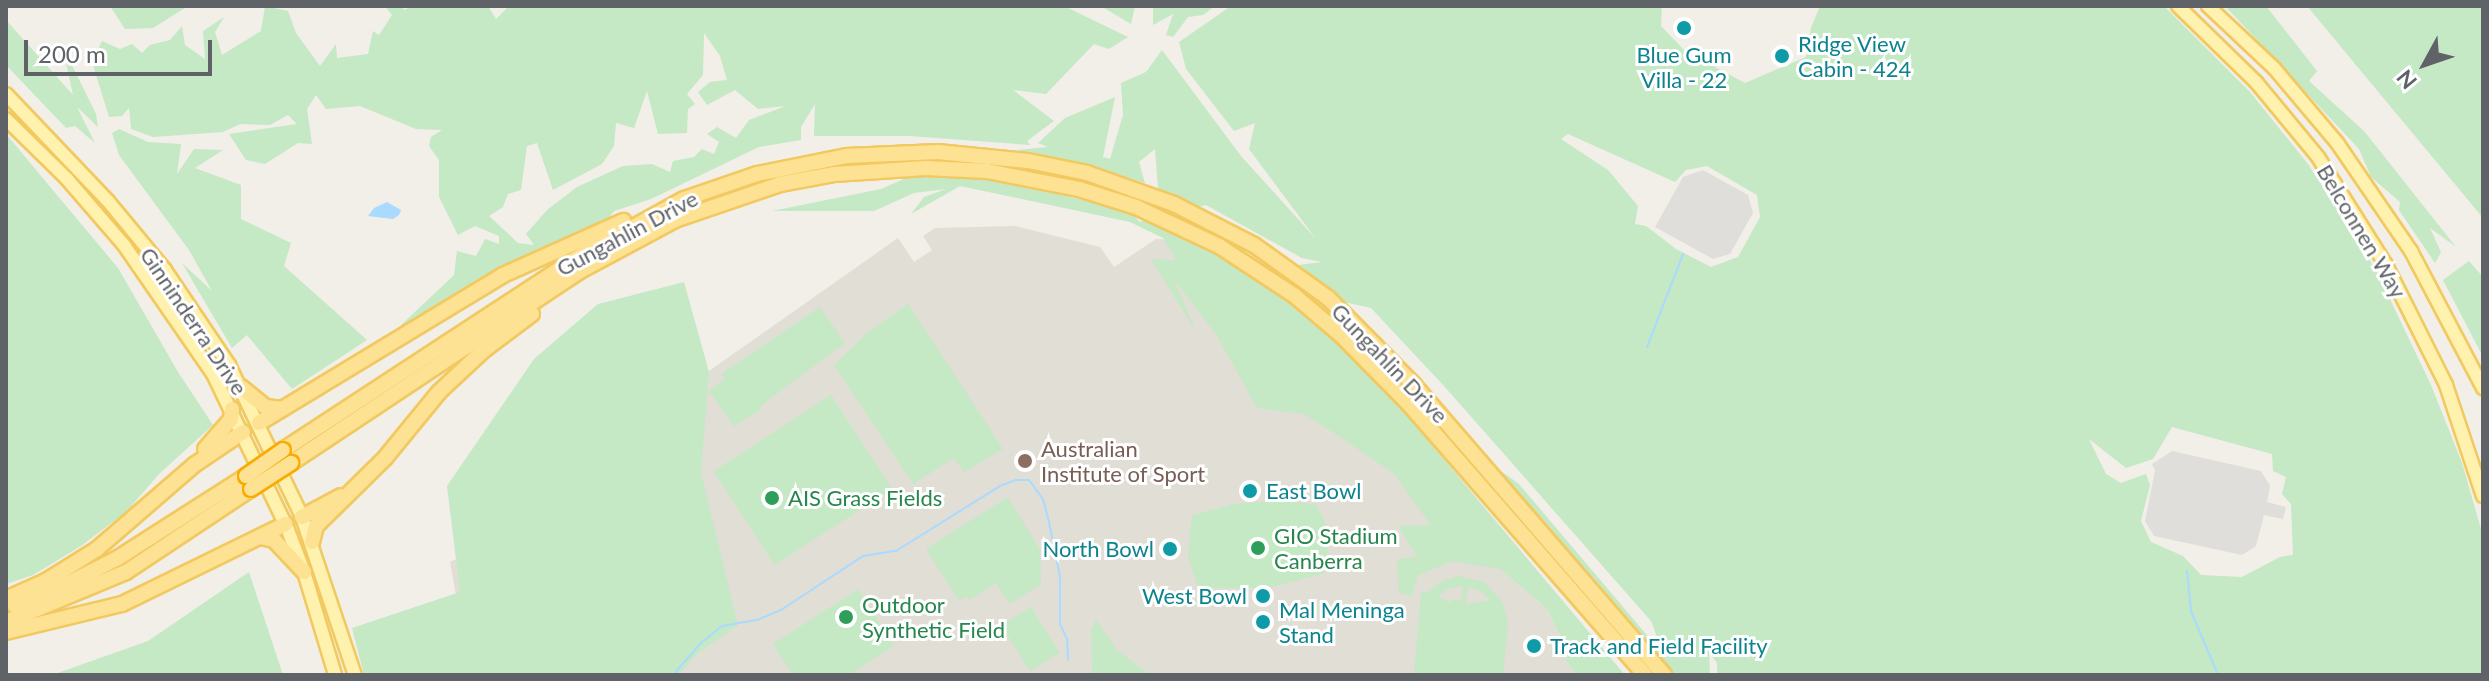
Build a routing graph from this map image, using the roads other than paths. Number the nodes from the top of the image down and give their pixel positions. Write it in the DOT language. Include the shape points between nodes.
graph roads {
  1 [pos="2178,6"];
  2 [pos="2208,6"];
  3 [pos="6,94"];
  4 [pos="6,119"];
  5 [pos="684,199"];
  6 [pos="647,234"];
  7 [pos="241,387"];
  8 [pos="2483,388"];
  9 [pos="232,409"];
  10 [pos="282,409"];
  11 [pos="259,423"];
  12 [pos="243,432"];
  13 [pos="287,456"];
  14 [pos="248,482"];
  15 [pos="361,482"];
  16 [pos="165,488"];
  17 [pos="2483,496"];
  18 [pos="302,517"];
  19 [pos="285,524"];
  20 [pos="259,537"];
  21 [pos="312,542"];
  22 [pos="304,572"];
  23 [pos="6,599"];
  24 [pos="6,608"];
  25 [pos="6,622"];
  26 [pos="6,632"];
  27 [pos="335,675"];
  28 [pos="355,675"];
  29 [pos="1645,675"];
  30 [pos="1664,675"];
  1 -- 17 [label="main road, Belconnen Way" via="2256,82 2318,157 2386,265 2446,385"];
  2 -- 8 [label="main road, Belconnen Way" via="2274,68 2338,144 2411,251"];
  3 -- 7 [label="main road, Ginninderra Drive" via="80,168 165,270"];
  4 -- 9 [label="main road, Ginninderra Drive" via="124,245 176,316"];
  5 -- 10 [label="highway" via="503,275"];
  5 -- 13 [label="highway, Gungahlin Drive" via="570,262"];
  5 -- 30 [label="highway, Gungahlin Drive" via="801,164 876,153 938,152 998,156 1087,173 1197,214 1304,280 1374,340"];
  6 -- 13 [label="highway, Gungahlin Drive"];
  6 -- 15 [label="highway" via="461,370"];
  6 -- 29 [label="highway, Gungahlin Drive" via="716,203 780,184 895,168 1018,176 1079,189 1165,219 1258,270 1342,336 1407,402"];
  7 -- 10 [label="highway" via="266,407"];
  7 -- 11 [label="main road, Ginninderra Drive"];
  9 -- 12 [label="main road, Ginninderra Drive"];
  9 -- 16 [label="highway" via="226,426"];
  10 -- 11 [label="highway"];
  11 -- 12 [label="main road"];
  11 -- 18 [label="main road, Ginninderra Drive"];
  12 -- 16 [label="highway"];
  12 -- 19 [label="main road, Ginninderra Drive"];
  13 -- 14 [label="highway, Gungahlin Drive, bridge"];
  14 -- 24 [label="highway, Gungahlin Drive" via="105,565"];
  14 -- 25 [label="highway, Gungahlin Drive" via="126,572"];
  15 -- 18 [label="highway"];
  15 -- 21 [label="highway" via="316,526"];
  16 -- 23 [label="highway" via="97,549"];
  18 -- 19 [label="main road"];
  18 -- 21 [label="main road, Ginninderra Drive"];
  19 -- 20 [label="highway"];
  19 -- 22 [label="main road, Ginninderra Drive"];
  20 -- 22 [label="highway" via="274,540"];
  20 -- 26 [label="highway" via="122,604"];
  21 -- 28 [label="main road, Ginninderra Drive"];
  22 -- 27 [label="main road, Ginninderra Drive"];
}
